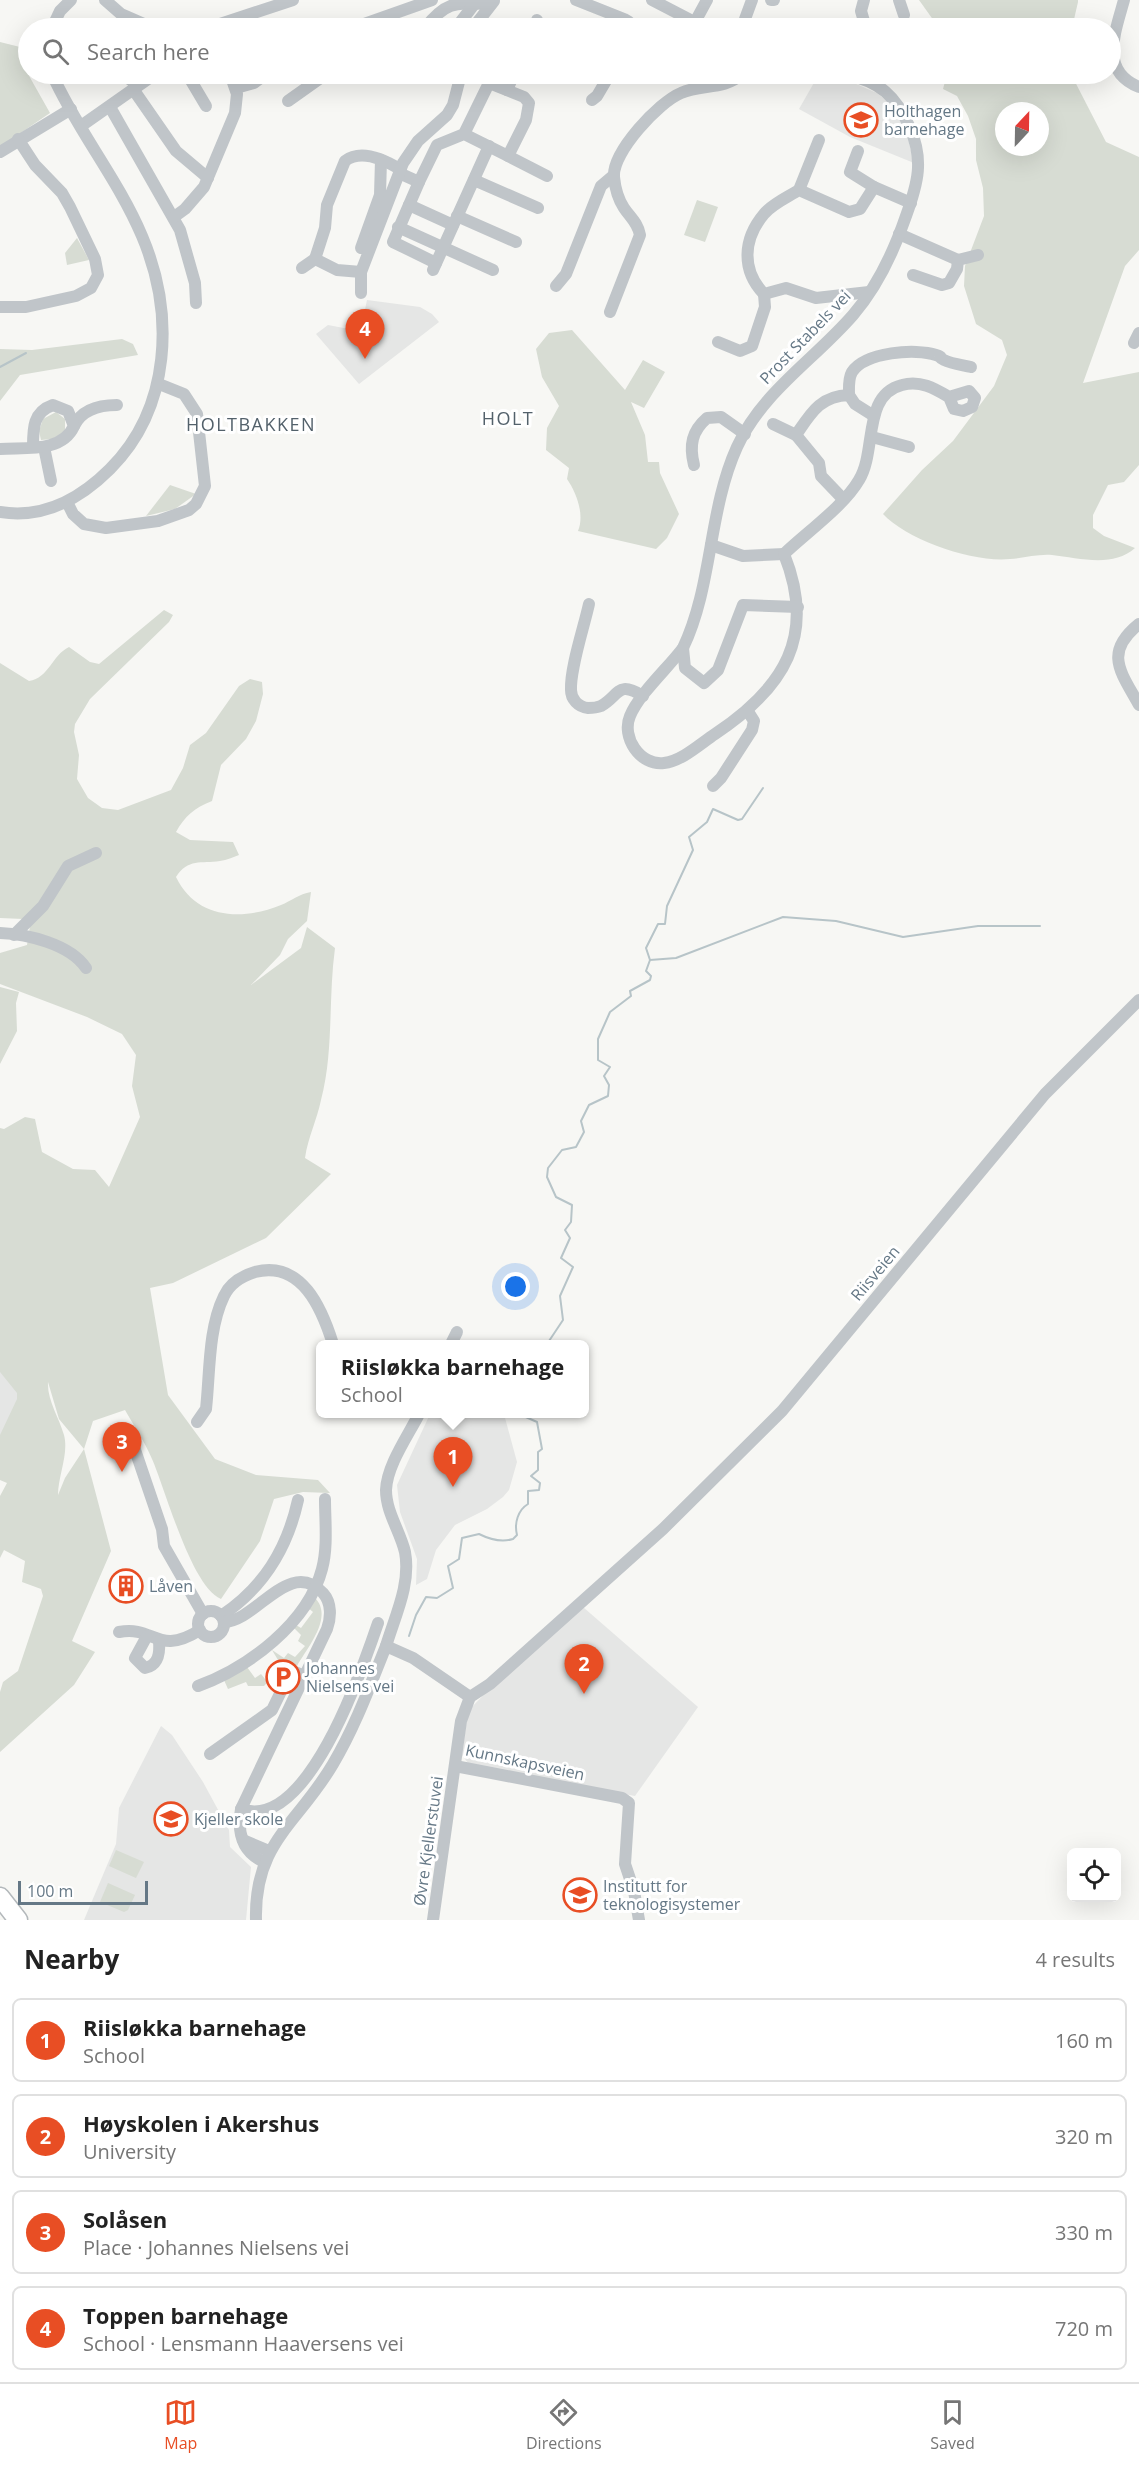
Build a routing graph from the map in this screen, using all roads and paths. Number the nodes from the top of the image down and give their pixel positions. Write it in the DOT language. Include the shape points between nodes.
graph roads {
  1 [pos="71,0"];
  2 [pos="105,0"];
  3 [pos="293,0"];
  4 [pos="576,0"];
  5 [pos="652,0"];
  6 [pos="707,0"];
  7 [pos="752,0"];
  8 [pos="864,0"];
  9 [pos="899,0"];
  10 [pos="1124,0"];
  11 [pos="428,2"];
  12 [pos="493,2"];
  13 [pos="475,3"];
  14 [pos="434,15"];
  15 [pos="904,15"];
  16 [pos="57,18"];
  17 [pos="128,18"];
  18 [pos="238,18"];
  19 [pos="382,18"];
  20 [pos="432,18"];
  21 [pos="464,18"];
  22 [pos="481,18"];
  23 [pos="621,18"];
  24 [pos="687,18"];
  25 [pos="697,18"];
  26 [pos="745,18"];
  27 [pos="863,18"];
  28 [pos="1121,18"];
  29 [pos="1121,75"];
  30 [pos="57,84"];
  31 [pos="132,84"];
  32 [pos="140,84"];
  33 [pos="193,84"];
  34 [pos="234,84"];
  35 [pos="250,84"];
  36 [pos="312,84"];
  37 [pos="458,84"];
  38 [pos="488,84"];
  39 [pos="494,84"];
  40 [pos="510,84"];
  41 [pos="604,84"];
  42 [pos="725,84"];
  43 [pos="880,84"];
  44 [pos="135,87"];
  45 [pos="1139,87"];
  46 [pos="236,88"];
  47 [pos="507,90"];
  48 [pos="592,100"];
  49 [pos="288,101"];
  50 [pos="206,106"];
  51 [pos="110,107"];
  52 [pos="71,109"];
  53 [pos="81,126"];
  54 [pos="464,134"];
  55 [pos="18,139"];
  56 [pos="819,140"];
  57 [pos="489,146"];
  58 [pos="858,151"];
  59 [pos="0,152"];
  60 [pos="508,156"];
  61 [pos="381,160"];
  62 [pos="400,171"];
  63 [pos="614,175"];
  64 [pos="547,176"];
  65 [pos="208,178"];
  66 [pos="474,180"];
  67 [pos="419,182"];
  68 [pos="874,188"];
  69 [pos="799,190"];
  70 [pos="911,203"];
  71 [pos="409,205"];
  72 [pos="538,208"];
  73 [pos="174,217"];
  74 [pos="455,220"];
  75 [pos="398,227"];
  76 [pos="899,234"];
  77 [pos="516,242"];
  78 [pos="361,248"];
  79 [pos="442,248"];
  80 [pos="978,255"];
  81 [pos="315,259"];
  82 [pos="958,260"];
  83 [pos="302,268"];
  84 [pos="493,270"];
  85 [pos="361,272"];
  86 [pos="913,275"];
  87 [pos="556,286"];
  88 [pos="869,292"];
  89 [pos="361,293"];
  90 [pos="764,294"];
  91 [pos="196,303"];
  92 [pos="0,307"];
  93 [pos="610,312"];
  94 [pos="718,342"];
  95 [pos="971,367"];
  96 [pos="159,384"];
  97 [pos="849,395"];
  98 [pos="949,397"];
  99 [pos="117,405"];
  100 [pos="874,416"];
  101 [pos="773,424"];
  102 [pos="74,426"];
  103 [pos="745,434"];
  104 [pos="796,435"];
  105 [pos="872,436"];
  106 [pos="39,447"];
  107 [pos="909,447"];
  108 [pos="0,449"];
  109 [pos="694,465"];
  110 [pos="51,481"];
  111 [pos="843,499"];
  112 [pos="67,502"];
  113 [pos="0,512"];
  114 [pos="711,545"];
  115 [pos="784,554"];
  116 [pos="589,604"];
  117 [pos="798,607"];
  118 [pos="1139,624"];
  119 [pos="683,648"];
  120 [pos="643,696"];
  121 [pos="1139,705"];
  122 [pos="747,710"];
  123 [pos="712,786"];
  124 [pos="96,854"];
  125 [pos="0,933"];
  126 [pos="14,935"];
  127 [pos="86,968"];
  128 [pos="1139,1000"];
  129 [pos="457,1332"];
  130 [pos="331,1340"];
  131 [pos="453,1340"];
  132 [pos="417,1418"];
  133 [pos="197,1422"];
  134 [pos="133,1444"];
  135 [pos="325,1499"];
  136 [pos="298,1500"];
  137 [pos="316,1588"];
  138 [pos="203,1614"];
  139 [pos="223,1619"];
  140 [pos="378,1623"];
  141 [pos="200,1630"];
  142 [pos="119,1632"];
  143 [pos="386,1646"];
  144 [pos="305,1676"];
  145 [pos="199,1681"];
  146 [pos="470,1697"];
  147 [pos="210,1754"];
  148 [pos="455,1766"];
  149 [pos="241,1809"];
  150 [pos="267,1857"];
  151 [pos="0,1897"];
  152 [pos="18,1920"];
  153 [pos="256,1920"];
  154 [pos="433,1920"];
  155 [pos="639,1920"];
  1 -- 16 [label="street"];
  2 -- 17 [label="street"];
  3 -- 18 [label="street"];
  4 -- 23 [label="street"];
  5 -- 24 [label="street"];
  6 -- 25 [label="street"];
  7 -- 26 [label="street"];
  8 -- 27 [label="street"];
  9 -- 15 [label="street"];
  10 -- 28 [label="street"];
  11 -- 14 [label="street"];
  11 -- 19 [label="street"];
  12 -- 13 [label="street"];
  12 -- 22 [label="street"];
  13 -- 14 [label="street" via="448,5"];
  13 -- 21 [label="street"];
  14 -- 20 [label="street"];
  29 -- 45 [label="street"];
  30 -- 52 [label="street"];
  31 -- 44 [label="street"];
  32 -- 44 [label="street"];
  33 -- 50 [label="street"];
  34 -- 46 [label="street"];
  35 -- 46 [label="street"];
  36 -- 49 [label="street"];
  37 -- 62 [label="street" via="447,115 418,141"];
  38 -- 54 [label="street"];
  39 -- 47 [label="street"];
  40 -- 47 [label="street"];
  41 -- 48 [label="street"];
  42 -- 63 [label="street" via="674,97 622,148"];
  43 -- 70 [label="street, Prost Stabels vei" via="900,106 919,148 918,176"];
  44 -- 51 [label="street"];
  44 -- 65 [label="street" via="176,151"];
  46 -- 65 [label="street" via="238,104"];
  47 -- 60 [label="street" via="524,98 530,109"];
  51 -- 53 [label="street"];
  51 -- 73 [label="street"];
  52 -- 53 [label="street"];
  52 -- 55 [label="street"];
  53 -- 96 [label="street" via="129,211 157,281 163,326"];
  54 -- 57 [label="street"];
  54 -- 67 [label="street" via="438,145"];
  55 -- 59 [label="street"];
  55 -- 92 [label="street" via="35,165 62,193 95,258 98,275 91,288 76,296 26,307"];
  56 -- 69 [label="street"];
  57 -- 60 [label="street"];
  57 -- 66 [label="street"];
  58 -- 68 [label="street" via="850,172"];
  60 -- 64 [label="street"];
  61 -- 62 [label="street"];
  61 -- 78 [label="street" via="380,195"];
  61 -- 81 [label="street" via="362,156 345,161 327,205 325,228"];
  62 -- 67 [label="street"];
  62 -- 85 [label="street"];
  63 -- 87 [label="street" via="601,186 566,274"];
  63 -- 93 [label="street" via="620,201 640,235"];
  65 -- 73 [label="street" via="196,198"];
  66 -- 72 [label="street"];
  66 -- 74 [label="street"];
  67 -- 71 [label="street"];
  68 -- 69 [label="street" via="860,209 849,212"];
  68 -- 70 [label="street"];
  69 -- 90 [label="street" via="765,212 753,232 748,267 750,277"];
  70 -- 76 [label="street, Prost Stabels vei"];
  71 -- 74 [label="street"];
  71 -- 75 [label="street"];
  73 -- 91 [label="street" via="186,247"];
  74 -- 77 [label="street"];
  74 -- 79 [label="street"];
  75 -- 79 [label="street"];
  75 -- 79 [label="street" via="393,242 434,266"];
  76 -- 82 [label="street"];
  76 -- 88 [label="street, Prost Stabels vei"];
  79 -- 84 [label="street"];
  80 -- 82 [label="street"];
  81 -- 83 [label="street"];
  81 -- 85 [label="street" via="337,270"];
  82 -- 86 [label="street" via="949,284"];
  85 -- 89 [label="street"];
  88 -- 90 [label="street, Prost Stabels vei" via="816,298 786,288"];
  88 -- 103 [label="street, Prost Stabels vei" via="854,314 772,394"];
  90 -- 94 [label="street, Prost Stabels vei" via="765,307 752,346 740,351"];
  95 -- 97 [label="street" via="938,355 895,352 873,358 852,371"];
  96 -- 112 [label="street" via="148,414 128,448 99,480"];
  96 -- 112 [label="street" via="184,394 197,414 205,486 196,504 158,521 106,528 84,524"];
  97 -- 100 [label="street" via="855,404"];
  97 -- 104 [label="street" via="836,396 818,405"];
  98 -- 100 [label="street" via="923,383 909,383 887,393"];
  99 -- 102 [label="street" via="94,408 79,417"];
  100 -- 105 [label="street"];
  101 -- 104 [label="street"];
  102 -- 106 [label="street" via="67,438"];
  102 -- 106 [label="street" via="68,411 59,406 47,407 35,422"];
  103 -- 109 [label="street" via="721,417 707,418 693,434"];
  103 -- 114 [label="street, Prost Stabels vei" via="724,484"];
  104 -- 111 [label="street" via="819,463 821,476"];
  105 -- 107 [label="street"];
  105 -- 111 [label="street" via="860,478"];
  106 -- 108 [label="street"];
  106 -- 110 [label="street"];
  111 -- 115 [label="street"];
  112 -- 113 [label="street" via="35,512"];
  114 -- 115 [label="street" via="743,556"];
  114 -- 119 [label="street, Prost Stabels vei" via="696,615"];
  115 -- 117 [label="street, Prost Stabels vei" via="793,576"];
  116 -- 120 [label="street" via="570,692 576,703 583,708 595,708 618,689 628,688"];
  117 -- 119 [label="street" via="744,605 718,670 704,683 686,668"];
  117 -- 122 [label="street, Prost Stabels vei" via="789,654 776,681"];
  118 -- 121 [label="street" via="1122,640 1117,656 1119,669"];
  119 -- 120 [label="street, Prost Stabels vei"];
  120 -- 122 [label="street, Prost Stabels vei" via="629,717 630,741 636,752 655,762 665,763 684,755"];
  122 -- 123 [label="street" via="754,721 752,730"];
  124 -- 126 [label="street" via="68,866 43,906"];
  125 -- 126 [label="street"];
  126 -- 127 [label="street" via="52,945"];
  128 -- 146 [label="street, Riisveien" via="1045,1094 782,1411 629,1559 490,1684"];
  129 -- 131 [label="street"];
  130 -- 133 [label="street" via="316,1301 304,1285 276,1271 242,1276 225,1293 217,1312 206,1409"];
  132 -- 143 [label="street" via="386,1489 407,1570"];
  134 -- 138 [label="street" via="162,1529 164,1546"];
  135 -- 137 [label="street" via="323,1562"];
  136 -- 139 [label="street" via="284,1546 274,1563"];
  137 -- 139 [label="street" via="300,1583 286,1585 240,1618"];
  137 -- 144 [label="street" via="326,1597 330,1616"];
  137 -- 145 [label="street" via="287,1627 250,1665"];
  138 -- 139 [label="street" via="210,1611"];
  138 -- 141 [label="street" via="198,1622"];
  139 -- 141 [label="street" via="223,1630 217,1636 208,1637"];
  140 -- 149 [label="street" via="333,1734 310,1773 297,1790 272,1809 254,1814"];
  141 -- 142 [label="street" via="176,1642 130,1630"];
  143 -- 146 [label="street" via="413,1658"];
  143 -- 150 [label="street" via="342,1748"];
  144 -- 147 [label="street" via="290,1673 272,1710"];
  144 -- 149 [label="street"];
  146 -- 148 [label="street, Kunnskapsveien" via="463,1710"];
  148 -- 154 [label="street, Øvre Kjellerstuvei"];
  148 -- 155 [label="street, Kunnskapsveien" via="622,1798 629,1803 625,1864"];
  149 -- 150 [label="street" via="243,1840"];
  150 -- 153 [label="street"];
  151 -- 152 [label="highway"];
}
